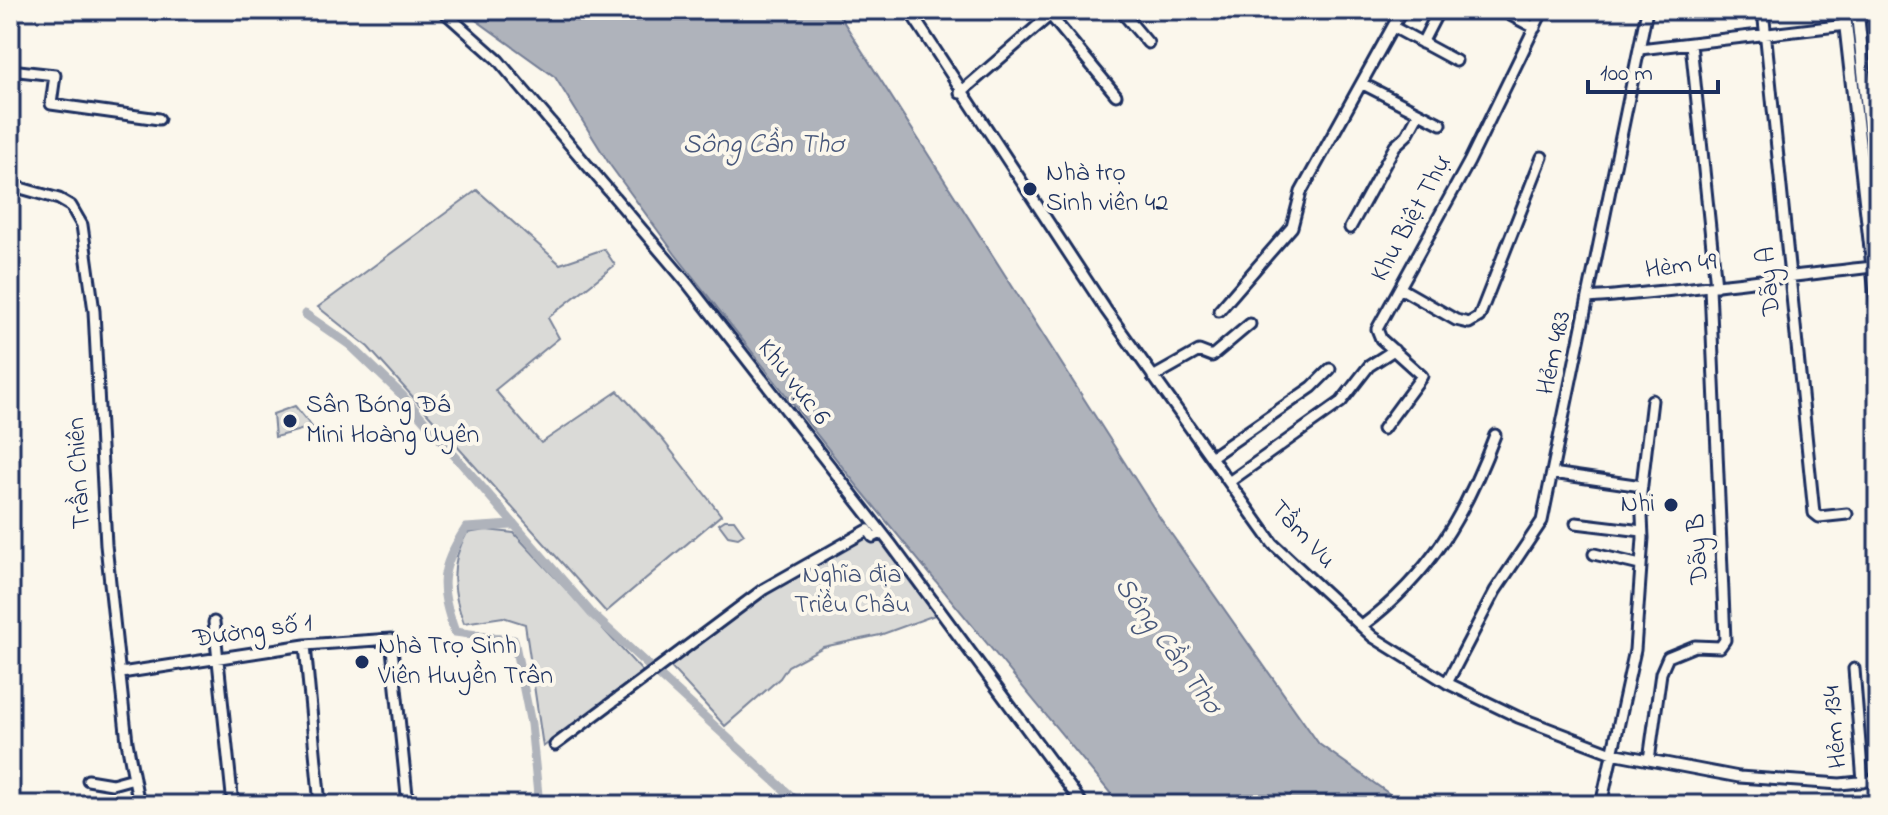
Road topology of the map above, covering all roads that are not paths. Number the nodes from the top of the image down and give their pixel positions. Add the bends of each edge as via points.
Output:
1 (442, 10) edge
2 (909, 10) edge
3 (1120, 10) edge
4 (1402, 10) edge
5 (1439, 10) edge
6 (1501, 10) edge
7 (1543, 10) edge
8 (1647, 10) edge
9 (1763, 10) edge
10 (1844, 10) edge
11 (1053, 13) edge
12 (1857, 13) edge
13 (1878, 14) edge
14 (1846, 25) junction
15 (1393, 27) junction
16 (1535, 28) junction
17 (1768, 36) junction
18 (1148, 43) dead end
19 (1422, 43) junction
20 (1691, 44) junction
21 (1640, 49) junction
22 (1456, 61) dead end
23 (10, 70) edge
24 (1363, 84) junction
25 (960, 93) junction
26 (1116, 95) dead end
27 (1419, 113) junction
28 (159, 119) dead end
29 (1441, 124) dead end
30 (1542, 157) dead end
31 (10, 185) edge
32 (1878, 207) edge
33 (1350, 228) dead end
34 (1876, 267) edge
35 (1792, 276) junction
36 (1713, 287) junction
37 (1400, 288) junction
38 (1589, 298) junction
39 (1219, 311) dead end
40 (1878, 311) edge
41 (1250, 324) dead end
42 (1394, 350) junction
43 (1330, 369) dead end
44 (1153, 377) junction
45 (1652, 400) dead end
46 (1383, 429) dead end
47 (1495, 435) dead end
48 (1211, 457) junction
49 (1552, 473) junction
50 (1229, 482) junction
51 (1642, 486) junction
52 (1847, 514) dead end
53 (1576, 523) dead end
54 (1642, 531) junction
55 (881, 533) junction
56 (1594, 554) dead end
57 (1640, 565) junction
58 (214, 622) dead end
59 (1362, 626) junction
60 (305, 645) junction
61 (220, 658) junction
62 (1854, 669) dead end
63 (121, 673) junction
64 (1447, 683) junction
65 (555, 745) dead end
66 (1612, 753) junction
67 (1649, 760) junction
68 (134, 778) junction
69 (88, 780) dead end
70 (1878, 780) edge
71 (1863, 782) junction
72 (139, 805) edge
73 (233, 805) edge
74 (320, 805) edge
75 (408, 805) edge
76 (1083, 805) edge
77 (1601, 805) edge

1 - 55 street, Khu vực 6 via 498,60 623,205
2 - 25 street, Tầm Vu
3 - 18 street
4 - 15 street
5 - 19 street
6 - 16 street
7 - 16 street, Khu Biệt Thự
8 - 21 street, Hẻm 483
9 - 17 street, Dãy A
10 - 14 main road
11 - 25 street
11 - 26 street
12 - 13 street
12 - 32 main road
14 - 17 street
14 - 34 main road
15 - 19 street
15 - 24 street
16 - 37 street, Khu Biệt Thự
17 - 20 street
17 - 35 street, Dãy A
19 - 22 street
20 - 21 street
20 - 36 street, Dãy B
21 - 38 street, Hẻm 483
23 - 28 street via 55,75 51,104
24 - 27 street
24 - 39 street via 1301,192 1292,227
25 - 44 street, Tầm Vu
27 - 29 street
27 - 33 street
30 - 37 street via 1479,317 1469,323 1456,320
31 - 63 street, Trần Chiên via 59,199 71,206 82,225 94,311 106,545
34 - 35 street, Hèm 49
34 - 40 main road
35 - 36 street, Hèm 49
35 - 52 street, Dãy A via 1815,515
36 - 38 street, Hèm 49
36 - 67 street, Dãy B via 1725,640 1720,647 1695,646 1668,657
37 - 42 street, Khu Biệt Thự via 1377,329
38 - 49 street, Hẻm 483
41 - 44 street via 1212,356 1199,351
42 - 46 street, Khu Biệt Thự via 1422,376
42 - 50 street via 1369,366 1341,402
43 - 48 street
44 - 48 street, Tầm Vu
45 - 51 street
47 - 59 street via 1451,533 1412,584
48 - 50 street, Tầm Vu
49 - 51 street
49 - 64 street, Hẻm 483 via 1542,521 1495,591
50 - 59 street, Tầm Vu via 1273,544
51 - 54 street
53 - 54 street
54 - 57 street
55 - 65 street via 873,537 868,530 764,589
55 - 76 street, Khu vực 6
56 - 57 street
57 - 66 street via 1635,650
58 - 61 street
59 - 64 street, Tầm Vu
60 - 61 street, Đường số 1
60 - 74 street
60 - 75 street, Đường số 1 via 391,639
61 - 63 street, Đường số 1
61 - 73 street
62 - 71 street, Hẻm 134
63 - 68 street, Trần Chiên
64 - 66 street, Tầm Vu
66 - 67 street, Tầm Vu
66 - 77 street
67 - 71 street, Tầm Vu via 1739,777
68 - 69 street via 112,784
68 - 72 street, Trần Chiên
70 - 71 street, Tầm Vu

